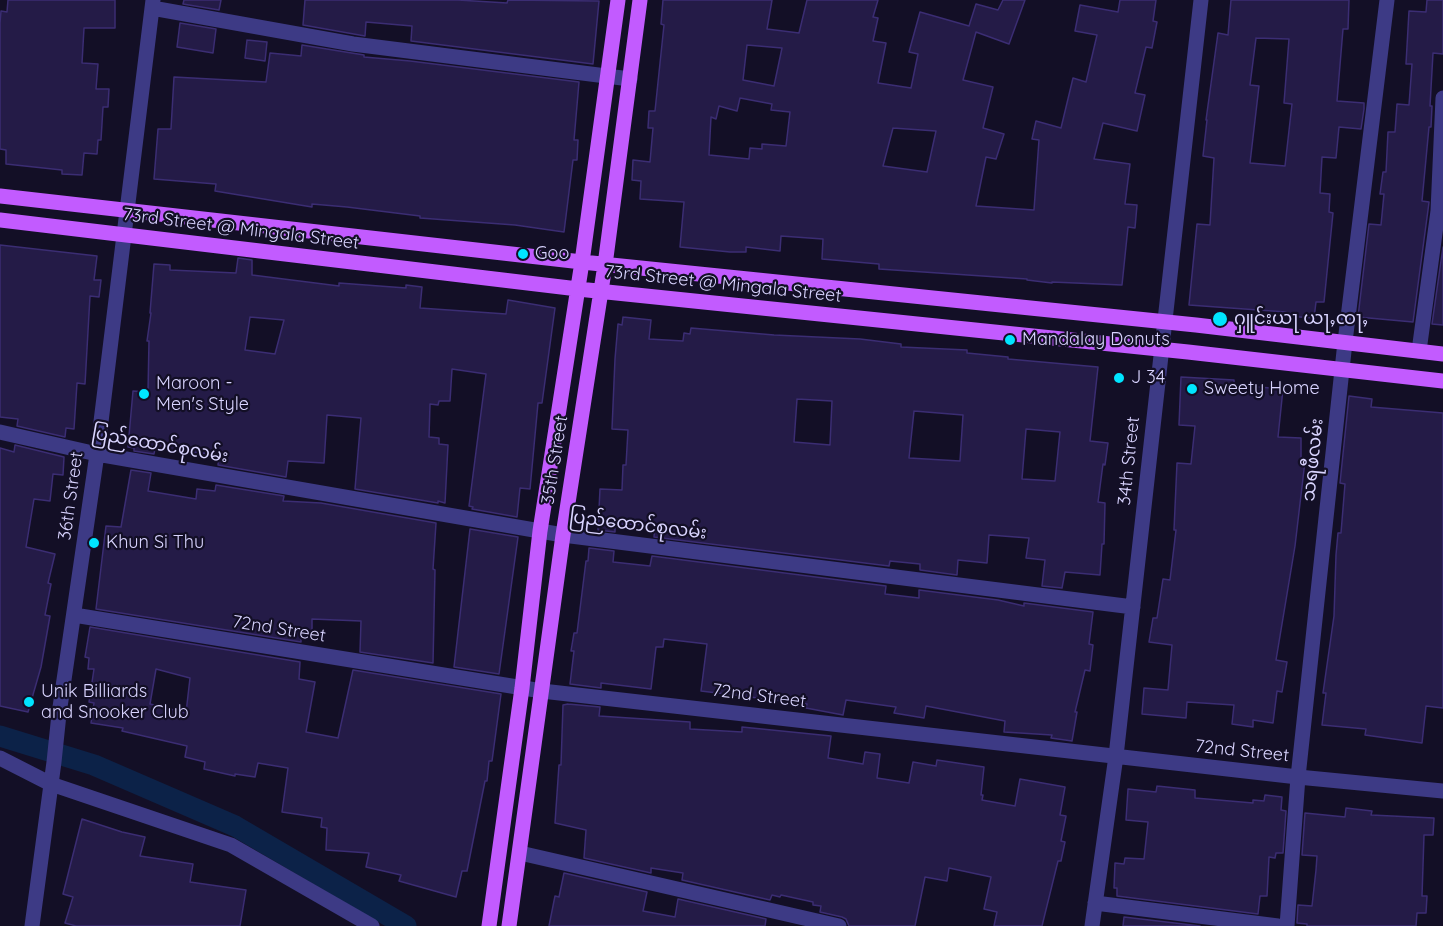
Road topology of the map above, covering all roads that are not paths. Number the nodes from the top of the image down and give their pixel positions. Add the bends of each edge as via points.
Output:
1 (618, 0) edge
2 (640, 0) edge
3 (1201, 0) edge
4 (1387, 0) edge
5 (153, 4) edge
6 (609, 75) junction
7 (630, 79) junction
8 (1443, 98) edge
9 (0, 196) edge
10 (128, 212) junction
11 (0, 220) edge
12 (125, 235) junction
13 (582, 262) junction
14 (605, 265) junction
15 (578, 289) junction
16 (601, 291) junction
17 (1164, 322) junction
18 (1345, 342) junction
19 (1161, 350) junction
20 (1419, 351) junction
21 (1443, 354) edge
22 (1342, 371) junction
23 (1443, 381) edge
24 (0, 432) edge
25 (97, 454) junction
26 (540, 531) junction
27 (563, 535) junction
28 (1133, 607) junction
29 (74, 615) junction
30 (522, 688) junction
31 (542, 691) junction
32 (1116, 756) junction
33 (0, 758) edge
34 (1298, 777) junction
35 (51, 784) junction
36 (1443, 791) edge
37 (520, 853) junction
38 (1095, 903) junction
39 (32, 926) edge
40 (372, 926) edge
41 (489, 926) edge
42 (509, 926) edge
43 (839, 926) edge
44 (1092, 926) edge
45 (1278, 926) edge
46 (1287, 926) edge

1 - 6 main road, 35th Street
2 - 7 main road, 35th Street
3 - 17 street, 34th Street
4 - 18 street, သရဖီလမ်း
5 - 6 street via 353,44
5 - 10 street, 36th Street
6 - 7 street
6 - 13 main road, 35th Street
7 - 14 main road, 35th Street
8 - 20 street via 1438,211
9 - 10 main road, 73rd Street @ Mingala Street
10 - 12 street, 36th Street
10 - 13 main road, 73rd Street @ Mingala Street
11 - 12 main road, 73rd Street @ Mingala Street
12 - 15 main road, 73rd Street @ Mingala Street
12 - 25 street, 36th Street
13 - 14 main road, 73rd Street @ Mingala Street
13 - 15 main road, 35th Street
14 - 16 main road, 35th Street
14 - 17 main road, 73rd Street @ Mingala Street
15 - 16 main road, 73rd Street @ Mingala Street
15 - 26 main road, 35th Street
16 - 19 main road, 73rd Street @ Mingala Street
16 - 27 main road, 35th Street
17 - 18 main road, 73rd Street @ Mingala Street
17 - 19 street, 34th Street
18 - 20 main road, 73rd Street @ Mingala Street
18 - 22 street, သရဖီလမ်း
19 - 22 main road, 73rd Street @ Mingala Street
19 - 28 street, 34th Street
20 - 21 main road, 73rd Street @ Mingala Street
22 - 23 main road, 73rd Street @ Mingala Street
22 - 34 street, သရဖီလမ်း
24 - 25 street, ပြည်ထောင်စုလမ်း
25 - 26 street, ပြည်ထောင်စုလမ်း
25 - 29 street, 36th Street
26 - 27 street, ပြည်ထောင်စုလမ်း
26 - 30 main road, 35th Street
27 - 28 street, ပြည်ထောင်စုလမ်း
27 - 31 main road, 35th Street
28 - 32 street, 34th Street
29 - 30 street, 72nd Street
29 - 35 street, 36th Street
30 - 31 street, 72nd Street
30 - 41 main road, 35th Street
31 - 32 street, 72nd Street
31 - 37 main road, 35th Street
32 - 34 street, 72nd Street
32 - 38 street, 34th Street
33 - 35 street
34 - 36 street, 72nd Street
34 - 46 street, သရဖီလမ်း
35 - 39 street, 36th Street
35 - 40 street via 231,845
37 - 42 main road, 35th Street
37 - 43 street
38 - 44 street, 34th Street
38 - 45 street

